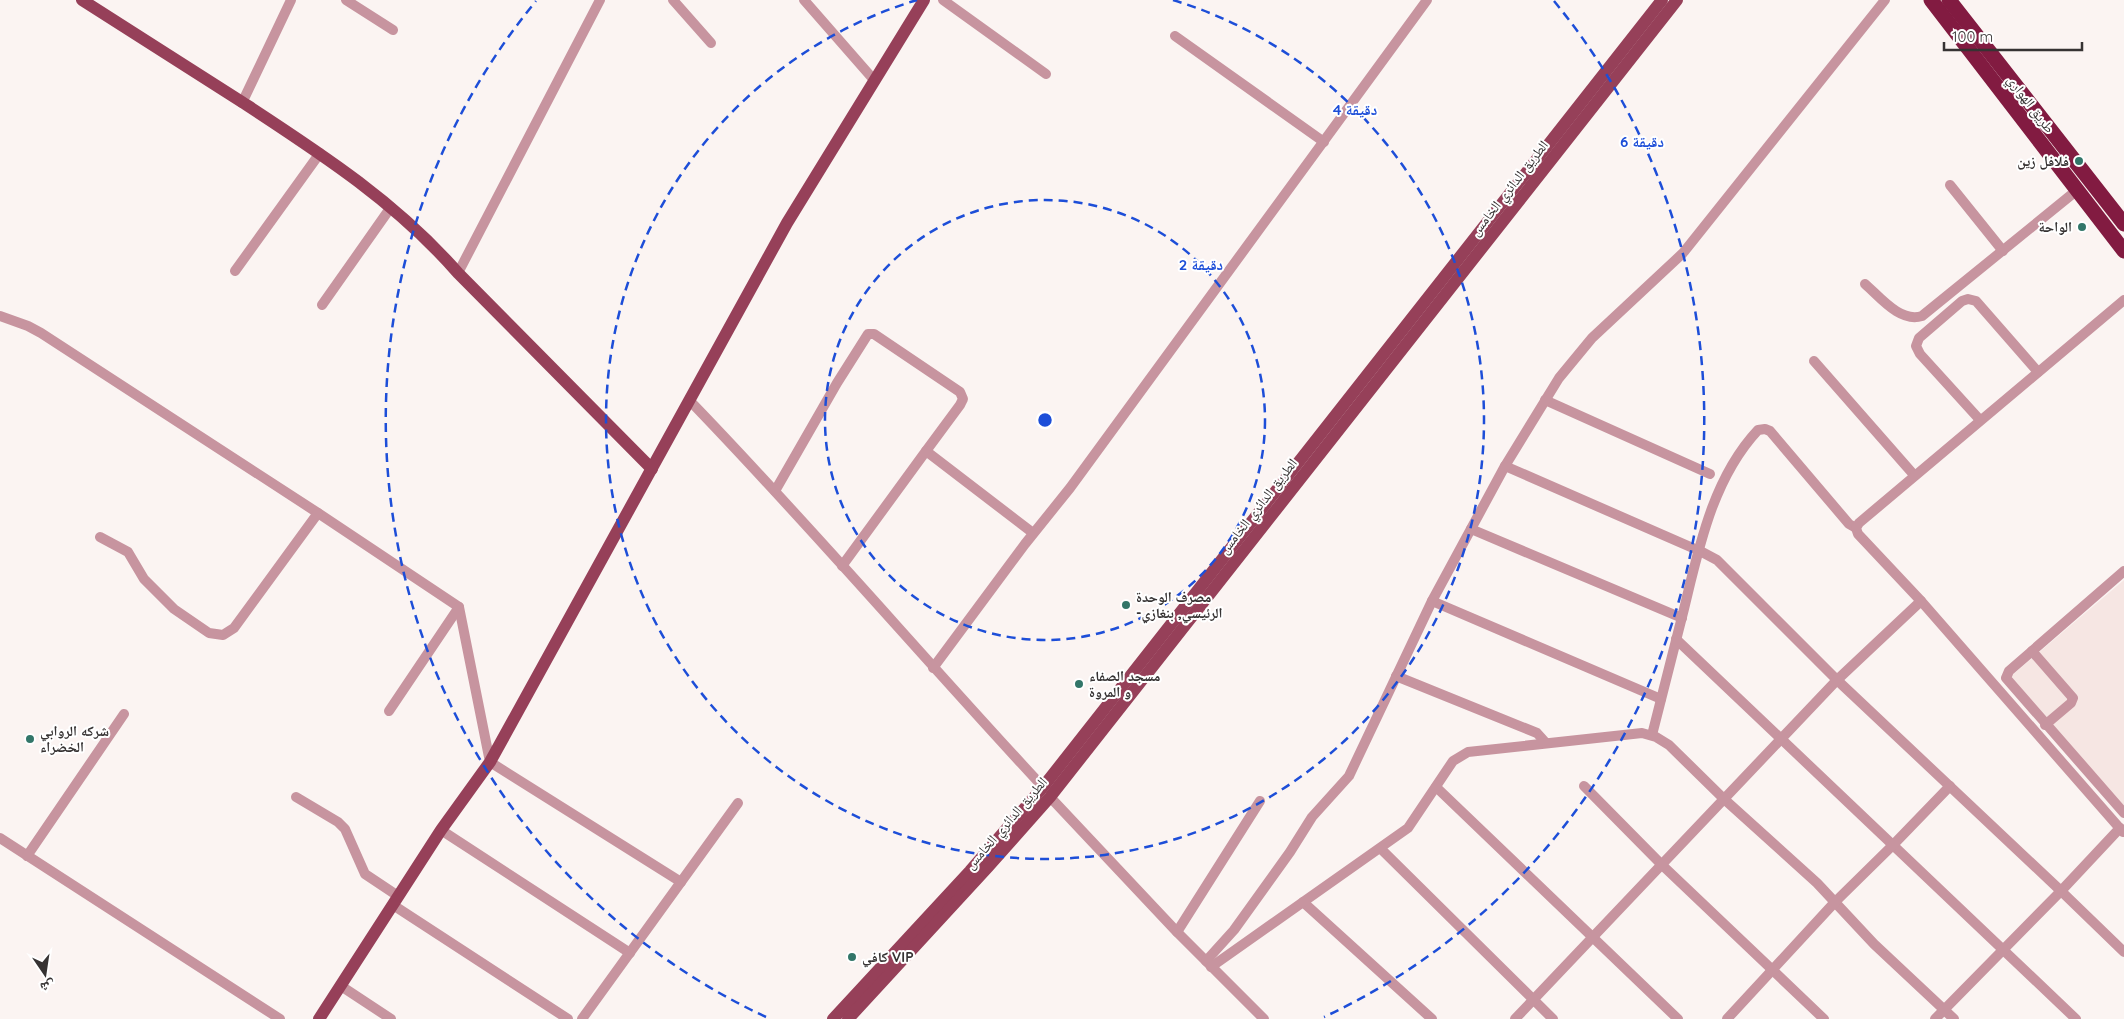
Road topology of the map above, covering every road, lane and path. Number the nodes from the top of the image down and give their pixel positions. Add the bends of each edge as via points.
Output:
1 (82, 0) edge
2 (291, 0) edge
3 (346, 0) edge
4 (600, 0) edge
5 (673, 0) edge
6 (804, 0) edge
7 (924, 0) edge
8 (943, 0) edge
9 (1427, 0) edge
10 (1662, 0) edge
11 (1677, 0) edge
12 (1885, 0) edge
13 (1931, 0) edge
14 (1949, 0) edge
15 (393, 30) dead end
16 (1175, 36) dead end
17 (712, 43) dead end
18 (1046, 74) dead end
19 (874, 80) junction
20 (242, 103) junction
21 (1324, 142) junction
22 (320, 153) junction
23 (1950, 185) dead end
24 (2076, 191) junction
25 (392, 206) junction
26 (1498, 218) junction
27 (2124, 224) edge
28 (2003, 251) junction
29 (2124, 251) edge
30 (235, 271) dead end
31 (458, 273) junction
32 (1865, 284) dead end
33 (2124, 300) edge
34 (322, 305) dead end
35 (0, 316) edge
36 (1814, 361) dead end
37 (2038, 372) junction
38 (1545, 400) junction
39 (690, 401) junction
40 (1980, 420) junction
41 (926, 451) junction
42 (1505, 466) junction
43 (652, 469) junction
44 (1710, 474) dead end
45 (1914, 475) junction
46 (775, 491) junction
47 (318, 513) junction
48 (1856, 528) junction
49 (1471, 529) junction
50 (1033, 533) junction
51 (100, 537) dead end
52 (1698, 550) junction
53 (842, 566) junction
54 (2124, 571) edge
55 (1432, 601) junction
56 (1921, 601) junction
57 (459, 607) junction
58 (1682, 618) junction
59 (1676, 639) junction
60 (2032, 651) junction
61 (933, 668) junction
62 (1396, 676) junction
63 (1837, 680) junction
64 (1661, 699) junction
65 (389, 711) dead end
66 (124, 714) dead end
67 (2045, 725) junction
68 (1652, 735) junction
69 (1782, 738) junction
70 (1546, 743) junction
71 (490, 762) junction
72 (1584, 786) dead end
73 (1950, 786) junction
74 (1436, 787) junction
75 (1046, 792) junction
76 (296, 797) dead end
77 (1724, 799) junction
78 (1260, 802) dead end
79 (738, 803) dead end
80 (2124, 813) edge
81 (441, 830) junction
82 (2122, 831) edge
83 (0, 838) edge
84 (1894, 845) junction
85 (1381, 849) junction
86 (27, 856) junction
87 (1661, 864) junction
88 (681, 882) junction
89 (2061, 891) junction
90 (396, 901) junction
91 (1303, 902) junction
92 (1835, 902) junction
93 (1177, 932) junction
94 (1593, 937) junction
95 (2004, 949) junction
96 (2124, 952) edge
97 (630, 953) junction
98 (1209, 964) junction
99 (1771, 970) junction
100 (341, 986) junction
101 (1533, 1000) junction
102 (1944, 1009) junction
103 (280, 1019) edge
104 (319, 1019) edge
105 (391, 1019) edge
106 (568, 1019) edge
107 (582, 1019) edge
108 (834, 1019) edge
109 (848, 1019) edge
110 (1264, 1019) edge
111 (1432, 1019) edge
112 (1515, 1019) edge
113 (1553, 1019) edge
114 (1678, 1019) edge
115 (1727, 1019) edge
116 (1824, 1019) edge
117 (1935, 1019) edge
118 (1954, 1019) edge
119 (2076, 1019) edge

1 - 20 main road
2 - 20 street
3 - 15 street
4 - 31 street
5 - 17 street
6 - 19 street
7 - 19 main road
8 - 18 street
9 - 21 street
10 - 26 main road, الطريق الدائري الخامس
11 - 26 main road, الطريق الدائري الخامس
12 - 38 street via 1687,248 1592,338
13 - 24 highway, طريق الهواري
14 - 27 highway, طريق الهواري
16 - 21 street
19 - 39 main road via 787,223
20 - 22 main road
21 - 50 street via 1070,488
22 - 25 main road
22 - 30 street
23 - 28 street
24 - 28 street
24 - 29 highway, طريق الهواري
25 - 31 main road via 433,244
25 - 34 street
26 - 75 main road, الطريق الدائري الخامس
28 - 32 street via 1917,318 1900,314
31 - 43 main road
33 - 37 street
35 - 47 street via 41,333
36 - 45 street
37 - 40 street
37 - 40 street via 1976,301 1962,301 1918,338 1916,346
38 - 42 street
38 - 44 street
39 - 43 main road
39 - 46 street
40 - 45 street
41 - 46 street via 960,405 963,399 960,392 874,334 868,334
41 - 50 street
41 - 53 street
42 - 49 street
42 - 52 street
43 - 71 main road
45 - 48 street
46 - 53 street
47 - 51 street via 234,628 223,635 209,634 174,609 144,579 128,552
47 - 57 street
48 - 52 street via 1849,524 1770,431 1761,429 1722,483
48 - 56 street
49 - 55 street
49 - 58 street
50 - 61 street
52 - 58 street
52 - 63 street via 1723,565
53 - 61 street
54 - 60 street
55 - 62 street
55 - 64 street
56 - 63 street
56 - 82 street
57 - 65 street
57 - 71 street
58 - 59 street
59 - 64 street
59 - 69 street
60 - 67 street via 2009,671 2006,678
60 - 67 street via 2073,698
61 - 75 street
62 - 70 street via 1537,733
62 - 98 street via 1349,776 1312,818
63 - 69 street
63 - 73 street
64 - 68 street
66 - 86 street
67 - 80 street
68 - 70 street via 1634,733
68 - 77 street via 1669,745
69 - 77 street
69 - 84 street
70 - 74 street via 1464,754 1453,761
71 - 81 main road
71 - 88 street
72 - 87 street
73 - 84 street
73 - 89 street
74 - 85 street via 1408,828
74 - 94 street
75 - 93 street
75 - 108 main road, الطريق الدائري الخامس
75 - 109 main road, الطريق الدائري الخامس via 988,867
76 - 90 street via 345,829 365,874
77 - 87 street
77 - 92 street
78 - 93 street
79 - 88 street
81 - 90 main road
81 - 97 street
82 - 89 street
83 - 86 street
84 - 92 street
84 - 95 street
85 - 91 street
85 - 101 street
86 - 103 street
87 - 94 street
87 - 99 street
88 - 97 street
89 - 95 street
89 - 96 street
90 - 100 main road
90 - 106 street
91 - 98 street
91 - 111 street
92 - 99 street
92 - 102 street via 1874,944
93 - 98 street
94 - 101 street
94 - 114 street
95 - 102 street
95 - 119 street
97 - 107 street
98 - 110 street
99 - 115 street
99 - 116 street
100 - 104 main road
100 - 105 street
101 - 112 street
101 - 113 street
102 - 117 street
102 - 118 street

